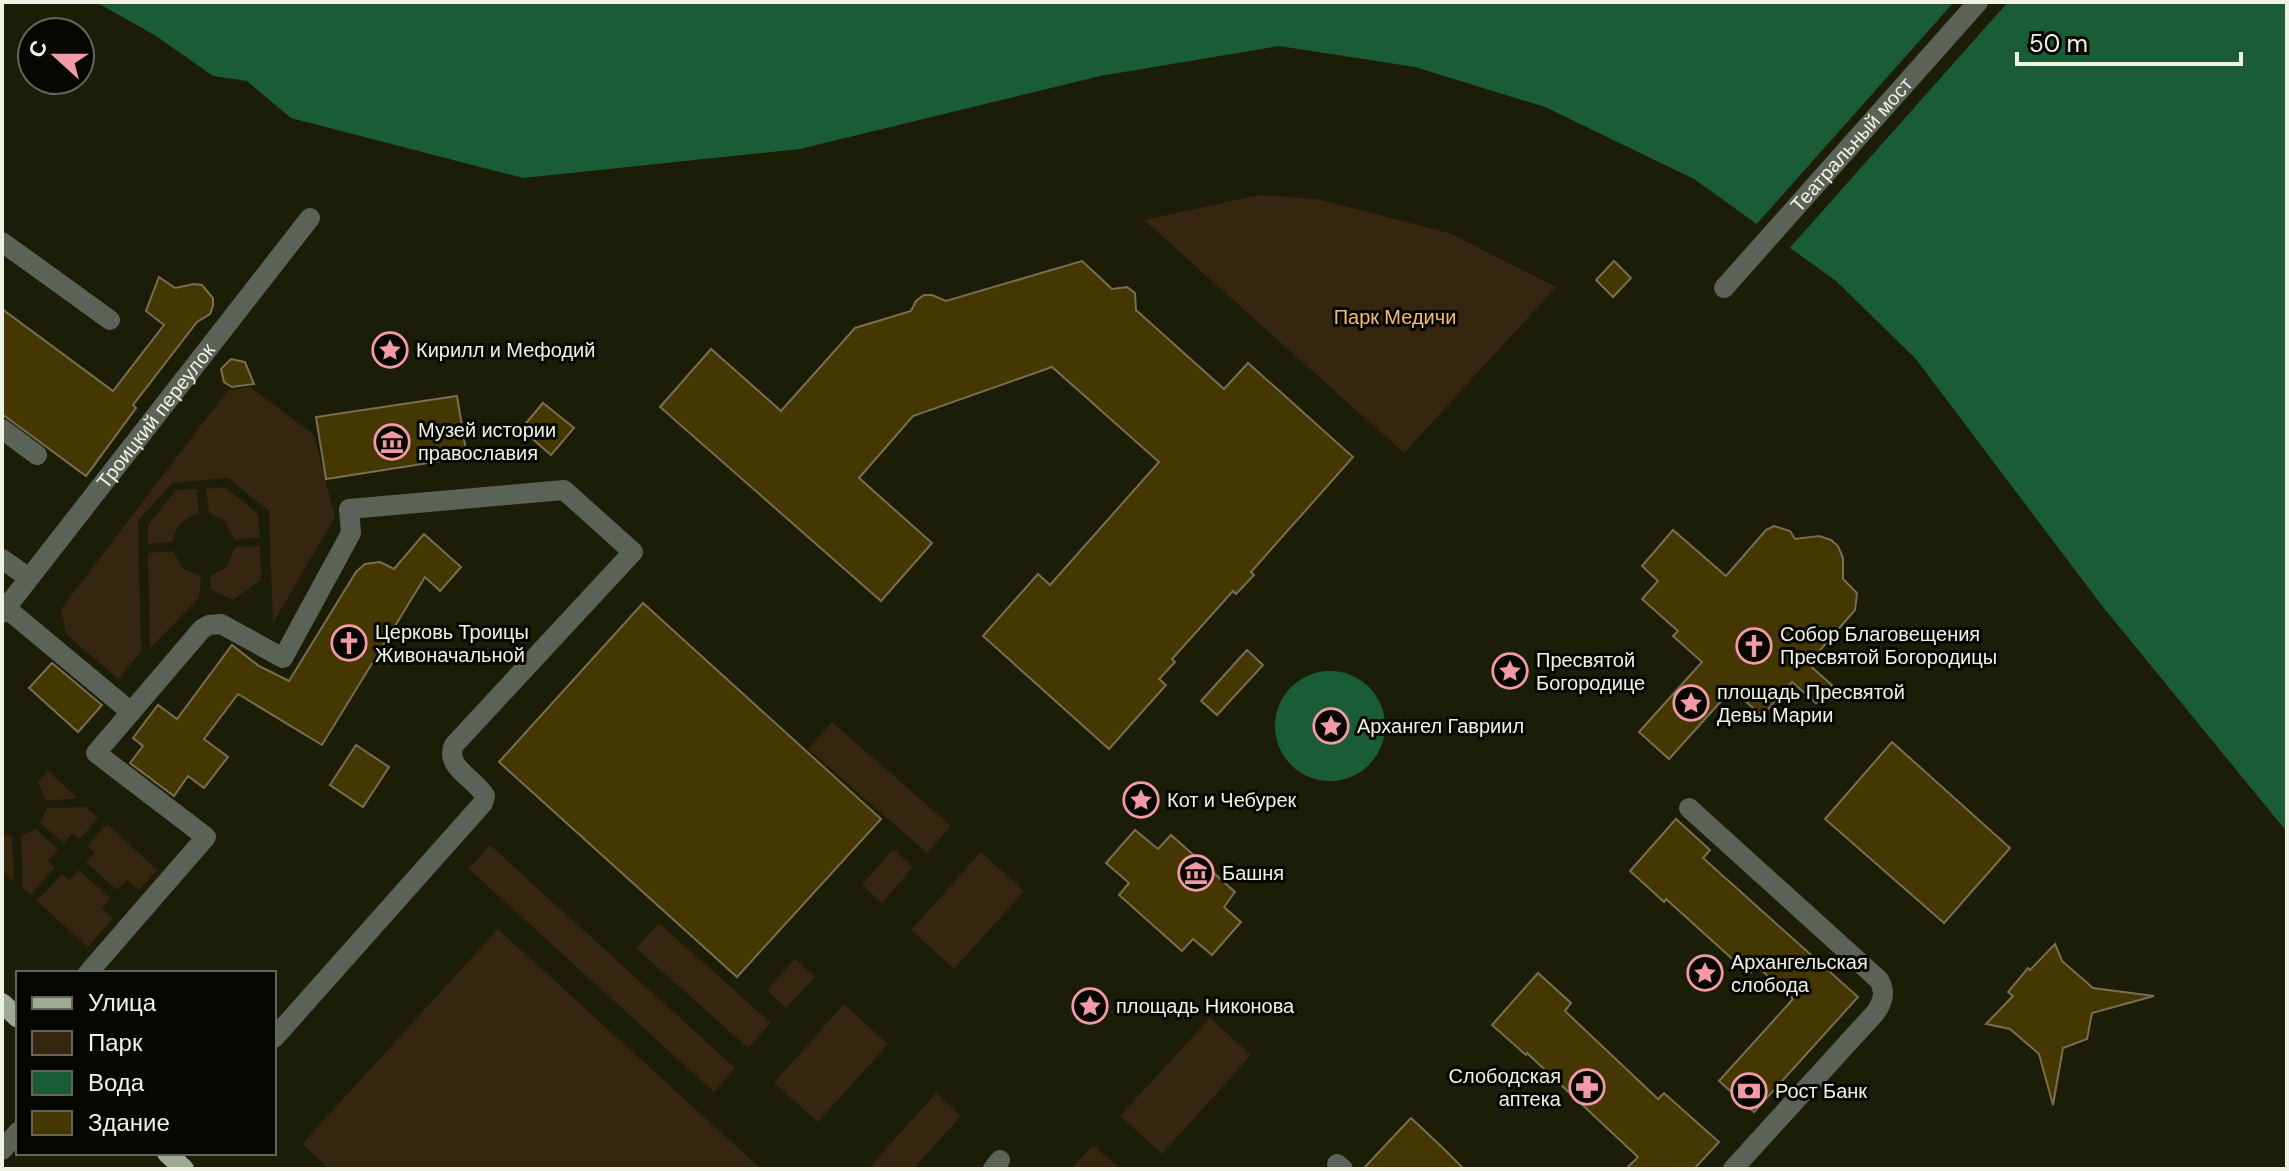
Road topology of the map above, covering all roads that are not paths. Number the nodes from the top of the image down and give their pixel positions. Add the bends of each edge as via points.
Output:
1 (1978, 2) edge
2 (310, 218) dead end
3 (2, 242) edge
4 (1724, 288) dead end
5 (110, 320) dead end
6 (2, 429) edge
7 (37, 455) dead end
8 (2, 559) edge
9 (29, 578) junction
10 (4, 610) edge
11 (131, 712) junction
12 (1689, 808) dead end
13 (90, 971) edge
14 (276, 1036) edge
15 (16, 1134) edge
16 (2, 1150) edge
17 (1733, 1169) edge

1 - 4 street, Театральный мост
2 - 9 street, Троицкий переулок
3 - 5 street
6 - 7 street
8 - 9 street
9 - 10 street, Троицкий переулок
10 - 11 street
11 - 13 street via 96,753 206,837
11 - 14 street via 209,625 221,624 283,658 351,533 349,509 564,490 633,552 454,745 452,762 481,789 483,803
12 - 17 street via 1883,987 1876,1012
15 - 16 street

